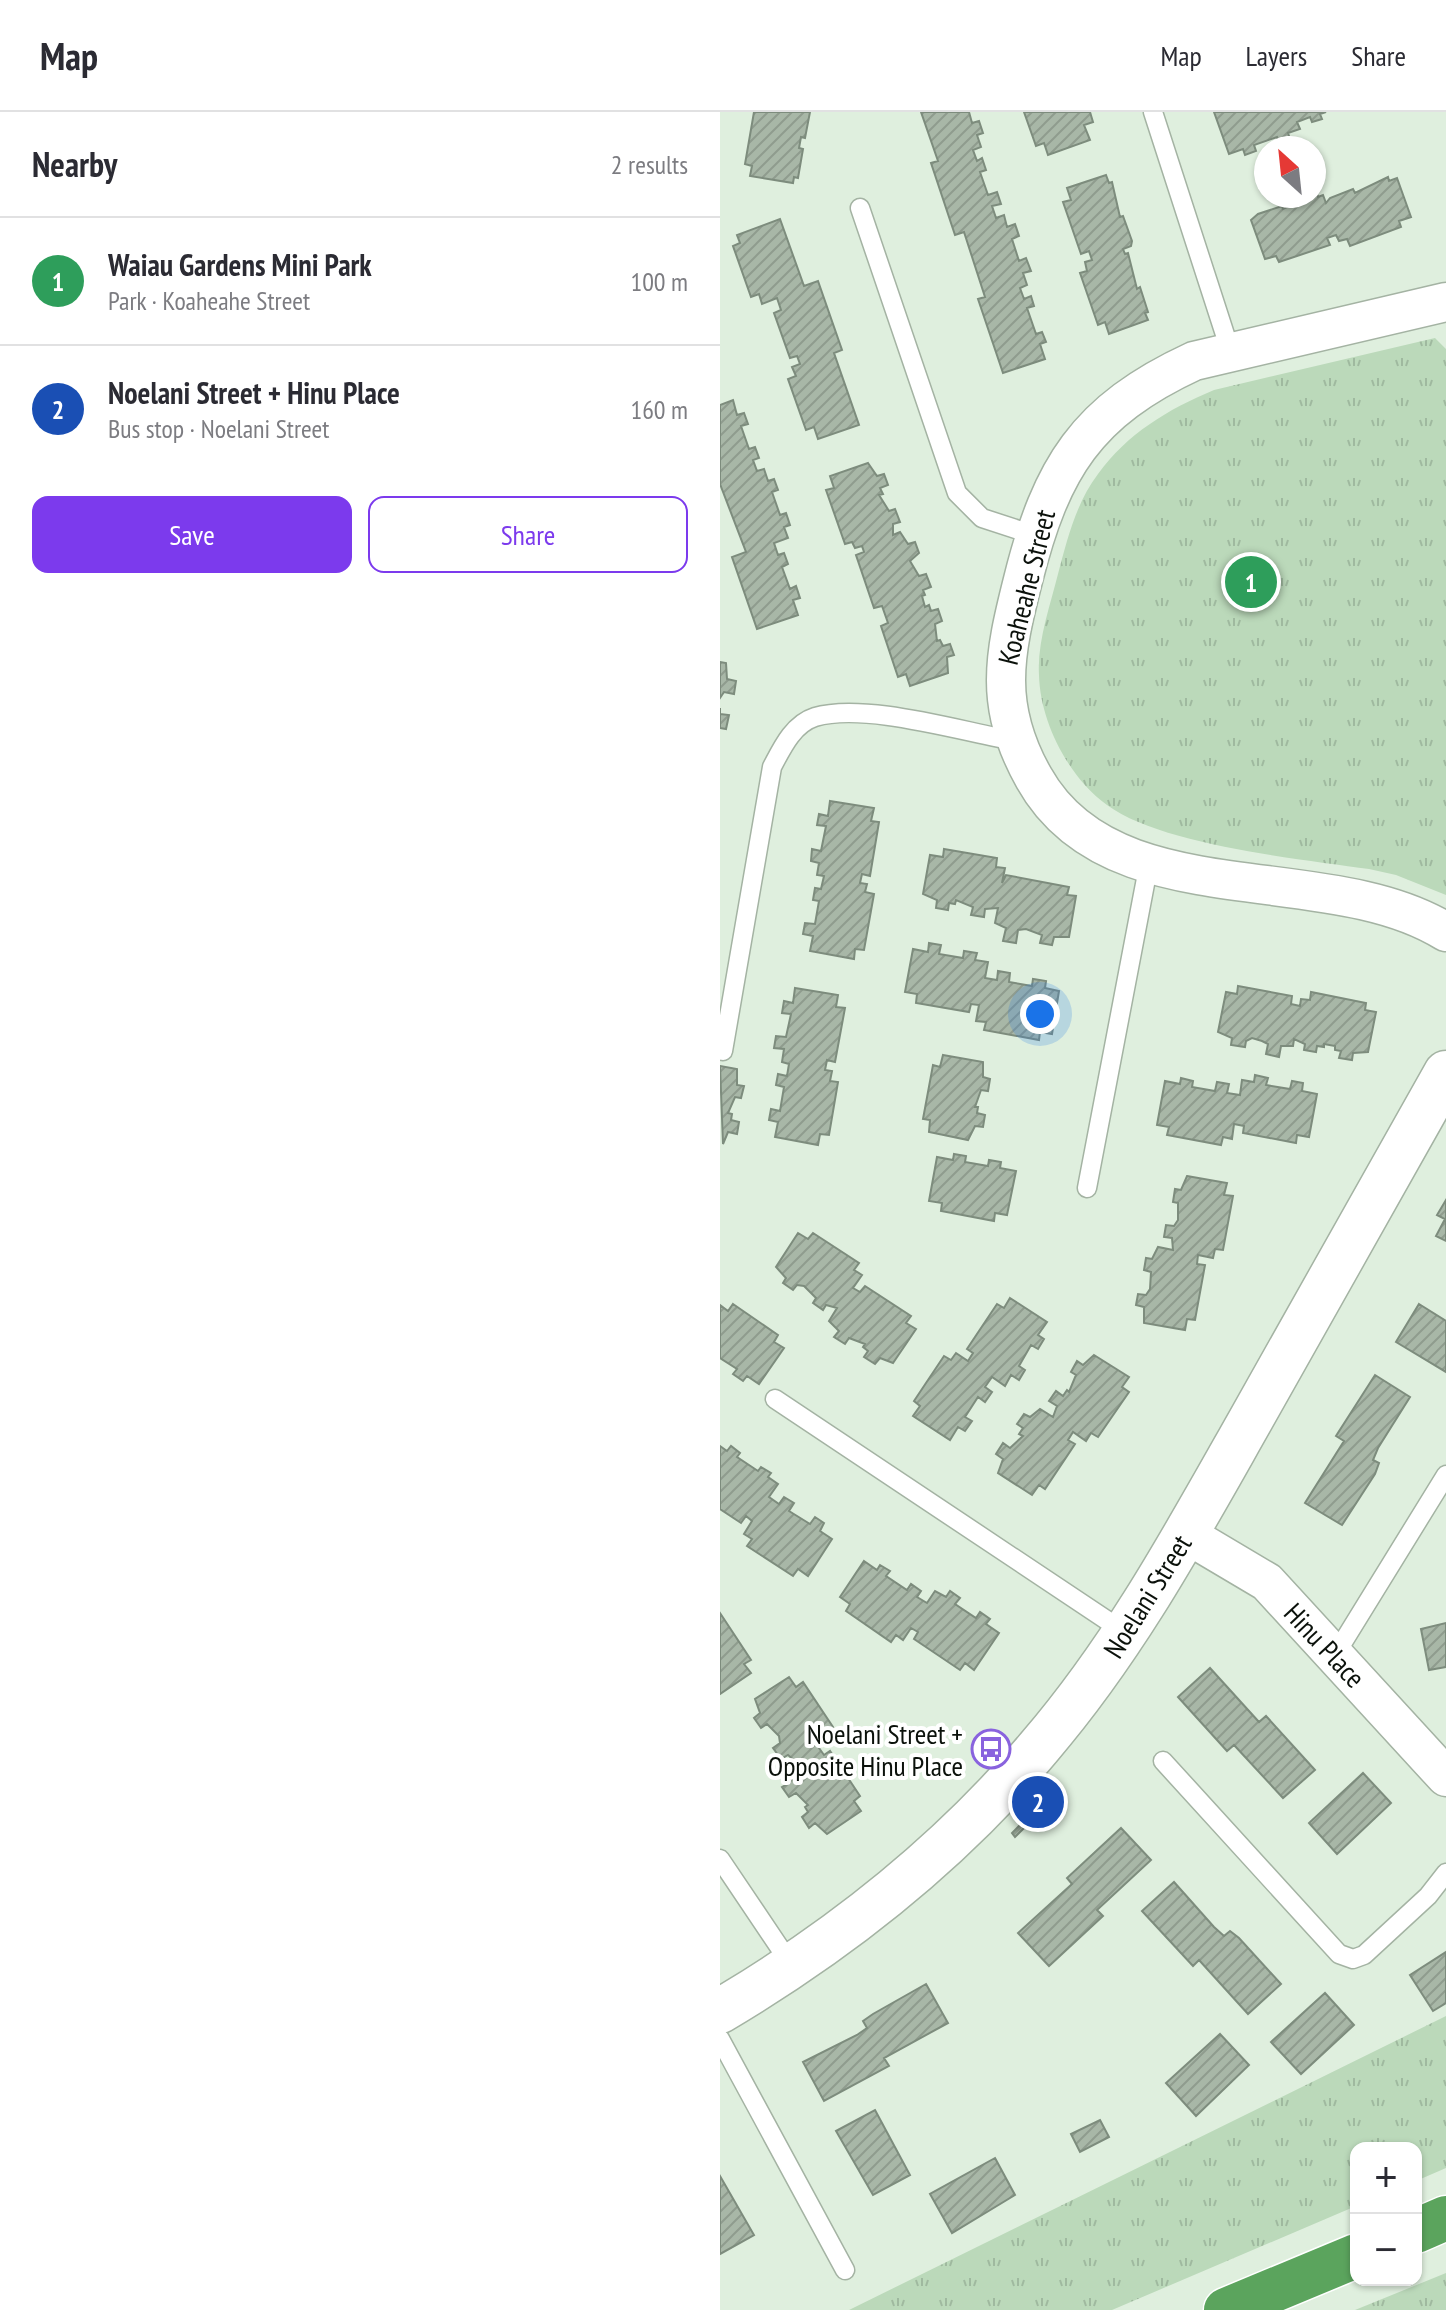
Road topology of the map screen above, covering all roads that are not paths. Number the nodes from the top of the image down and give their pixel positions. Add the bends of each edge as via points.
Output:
1 (1153, 112) edge
2 (860, 208) dead end
3 (1446, 302) edge
4 (1230, 350) junction
5 (1034, 535) junction
6 (1016, 741) junction
7 (1149, 863) junction
8 (1446, 932) edge
9 (723, 1051) dead end
10 (1446, 1073) edge
11 (1087, 1188) dead end
12 (775, 1399) dead end
13 (1446, 1475) edge
14 (1186, 1534) junction
15 (1126, 1633) junction
16 (1335, 1655) junction
17 (1163, 1761) dead end
18 (1446, 1777) edge
19 (720, 1859) edge
20 (1446, 1873) edge
21 (792, 1967) junction
22 (720, 2011) edge
23 (720, 2039) edge
24 (1446, 2218) edge
25 (1422, 2228) edge
26 (1350, 2258) edge
27 (845, 2270) dead end
28 (1226, 2310) edge

1 - 4 lane
2 - 5 lane via 957,493 982,518
3 - 4 street, Koaheahe Street
4 - 5 street, Koaheahe Street via 1166,374 1090,432 1050,490
5 - 6 street, Koaheahe Street via 1006,646 1004,680
6 - 7 street, Koaheahe Street via 1041,791 1079,830
6 - 9 lane via 856,712 813,718 787,738 772,767
7 - 8 street, Koaheahe Street via 1385,906
7 - 11 lane
10 - 14 street, Noelani Street
12 - 15 lane
13 - 16 lane
14 - 15 street, Noelani Street
14 - 16 street, Hinu Place via 1267,1582
15 - 21 street, Noelani Street via 1055,1728 981,1811 903,1883
16 - 18 street, Hinu Place
17 - 20 lane via 1339,1954 1353,1959 1364,1955
19 - 21 lane
21 - 22 street, Noelani Street
23 - 27 lane
24 - 25 highway
26 - 28 highway

